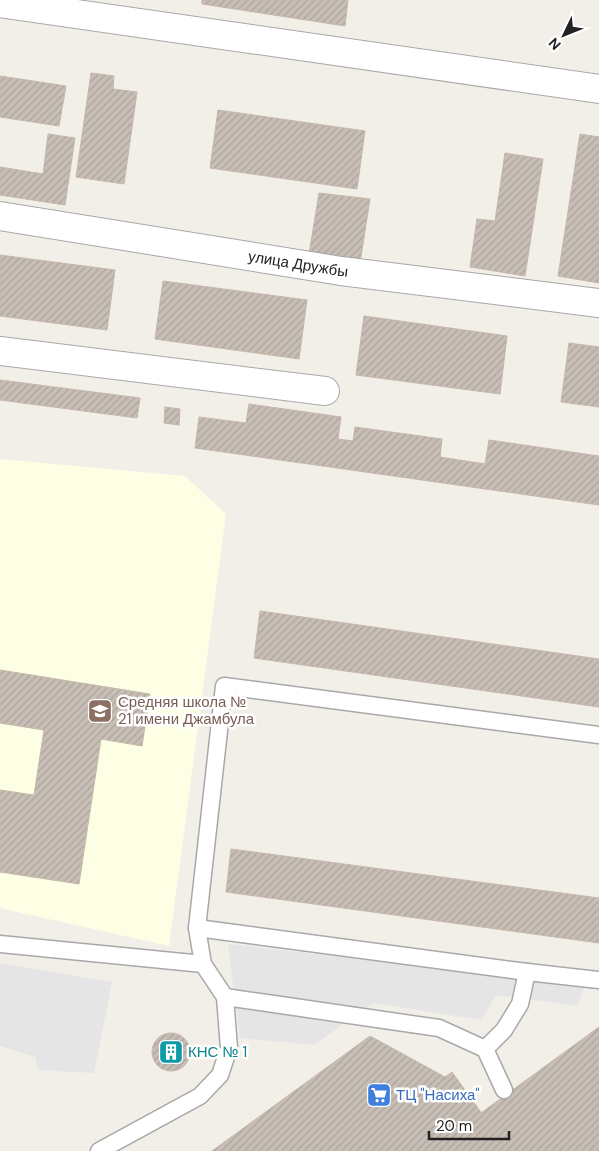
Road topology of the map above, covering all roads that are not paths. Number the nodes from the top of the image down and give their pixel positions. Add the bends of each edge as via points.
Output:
1 (0, 3) edge
2 (599, 89) edge
3 (0, 216) edge
4 (599, 303) edge
5 (0, 351) edge
6 (325, 391) dead end
7 (599, 735) edge
8 (197, 928) junction
9 (0, 944) edge
10 (204, 964) junction
11 (528, 972) junction
12 (599, 980) edge
13 (225, 997) junction
14 (485, 1049) junction
15 (504, 1090) dead end
16 (100, 1151) edge

1 - 2 street
3 - 4 street, улица Дружбы via 341,271
5 - 6 street
7 - 8 lane via 224,686
8 - 10 lane
8 - 11 lane
9 - 10 lane
10 - 13 lane
11 - 12 lane
11 - 14 lane via 520,1004 504,1030
13 - 14 lane via 439,1028
13 - 16 lane via 229,1048 220,1075 200,1096
14 - 15 lane

